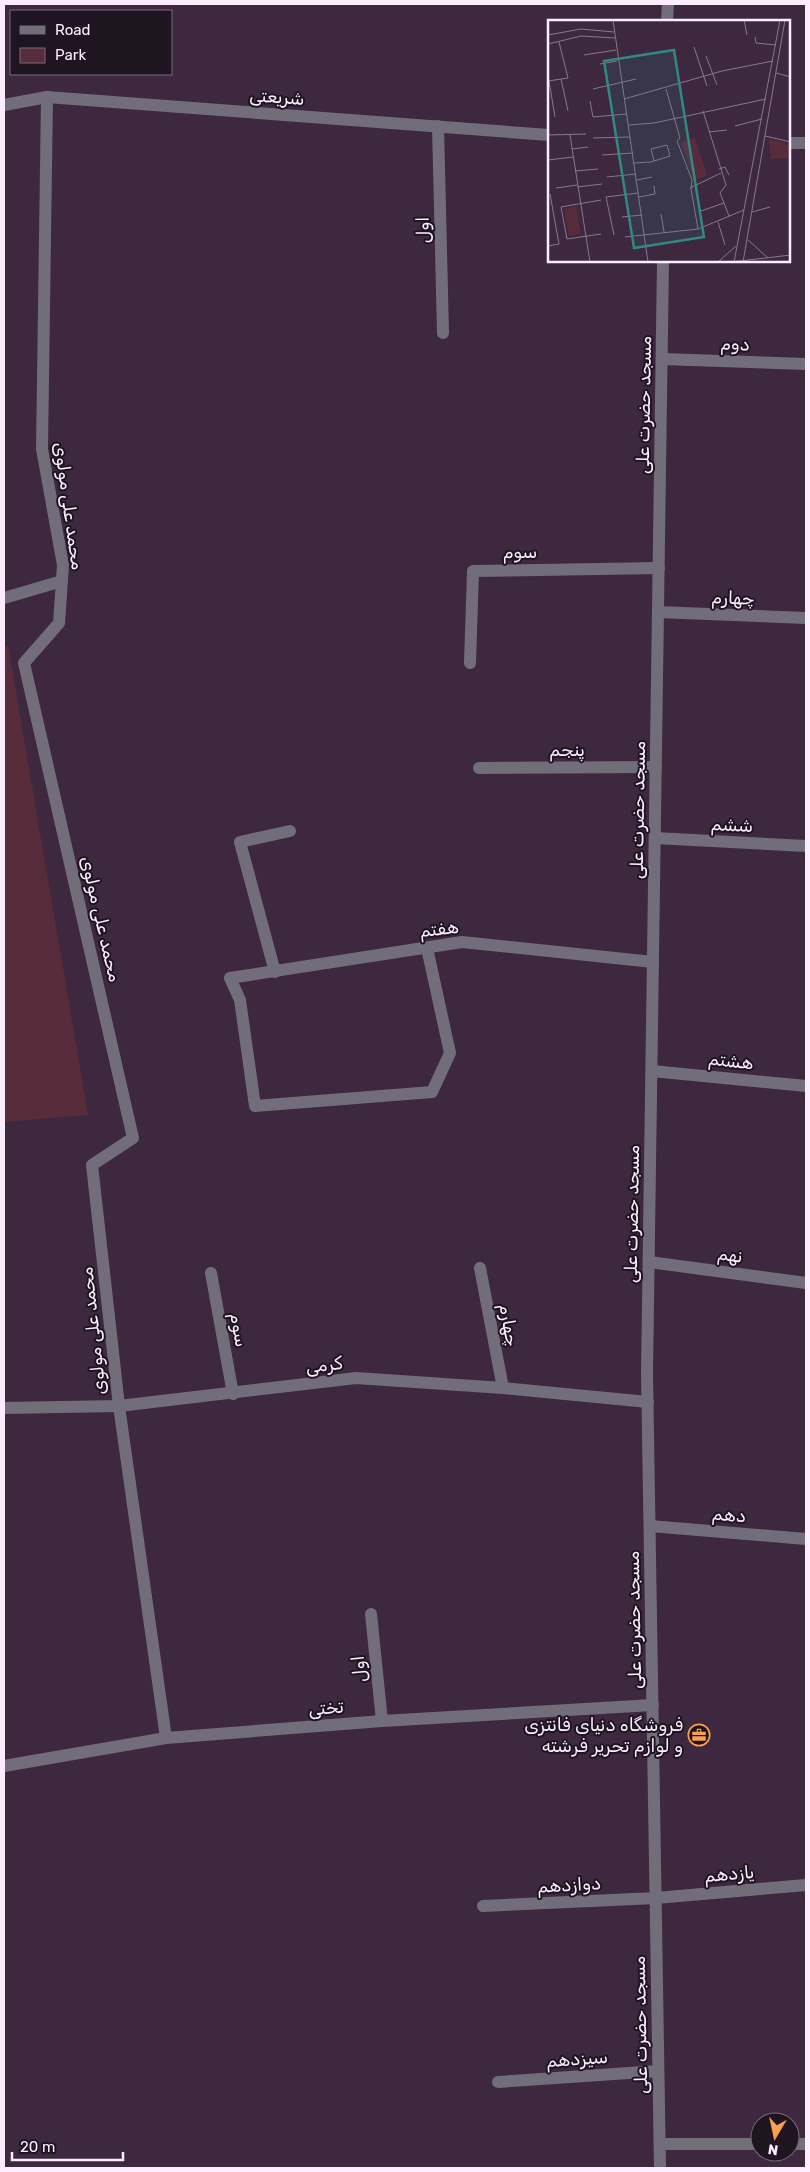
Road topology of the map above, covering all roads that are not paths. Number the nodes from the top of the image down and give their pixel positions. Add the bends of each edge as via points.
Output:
1 (668, 4) edge
2 (667, 20) edge
3 (47, 97) junction
4 (4, 105) edge
5 (438, 126) junction
6 (548, 135) edge
7 (790, 143) edge
8 (806, 143) edge
9 (664, 262) edge
10 (444, 333) dead end
11 (662, 359) junction
12 (806, 364) edge
13 (659, 568) junction
14 (62, 581) junction
15 (4, 598) edge
16 (658, 612) junction
17 (806, 618) edge
18 (470, 663) dead end
19 (656, 767) junction
20 (479, 768) dead end
21 (290, 831) dead end
22 (655, 838) junction
23 (806, 846) edge
24 (427, 948) junction
25 (653, 962) junction
26 (275, 972) junction
27 (652, 1071) junction
28 (806, 1086) edge
29 (649, 1262) junction
30 (480, 1268) dead end
31 (211, 1273) dead end
32 (806, 1283) edge
33 (502, 1388) junction
34 (233, 1394) junction
35 (648, 1402) junction
36 (119, 1406) junction
37 (4, 1408) edge
38 (650, 1526) junction
39 (806, 1538) edge
40 (371, 1614) dead end
41 (652, 1705) junction
42 (382, 1721) junction
43 (166, 1738) junction
44 (4, 1766) edge
45 (806, 1885) edge
46 (656, 1898) junction
47 (483, 1906) dead end
48 (658, 2071) junction
49 (498, 2082) dead end
50 (660, 2144) junction
51 (750, 2144) edge
52 (660, 2168) edge

1 - 2 street
3 - 4 street, شریعتی
3 - 5 street, شریعتی
3 - 14 street, محمد علی مولوی via 42,449 63,565
5 - 6 street, شریعتی
5 - 10 street, اول
7 - 8 street
9 - 11 street, مسجد حضرت علی
11 - 12 street, دوم
11 - 13 street, مسجد حضرت علی
13 - 16 street, مسجد حضرت علی
13 - 18 street, سوم via 473,571
14 - 15 street
14 - 36 street, محمد علی مولوی via 59,623 24,663 133,1138 92,1165
16 - 17 street, چهارم
16 - 19 street, مسجد حضرت علی
19 - 20 street, پنجم
19 - 22 street, مسجد حضرت علی
21 - 26 street via 240,842
22 - 23 street, ششم
22 - 25 street, مسجد حضرت علی
24 - 25 street, هفتم via 462,942
24 - 26 street, هفتم
24 - 26 street, هفتم via 450,1053 432,1092 255,1106 240,1000 230,978
25 - 27 street, مسجد حضرت علی
27 - 28 street, هشتم
27 - 29 street, مسجد حضرت علی
29 - 32 street, نهم
29 - 35 street, مسجد حضرت علی
30 - 33 street, چهارم
31 - 34 street, سوم
33 - 34 street, کرمی via 356,1378
33 - 35 street, کرمی
34 - 36 street, کرمی
35 - 38 street, مسجد حضرت علی
36 - 37 street, کرمی
36 - 43 street, محمد علی مولوی
38 - 39 street, دهم
38 - 41 street, مسجد حضرت علی
40 - 42 street, اول
41 - 42 street, تختی
41 - 46 street, مسجد حضرت علی
42 - 43 street, تختی
43 - 44 street, تختی
45 - 46 street, یازدهم
46 - 47 street, دوازدهم
46 - 48 street, مسجد حضرت علی
48 - 49 street, سیزدهم
48 - 50 street, مسجد حضرت علی
50 - 51 street
50 - 52 street, مسجد حضرت علی

